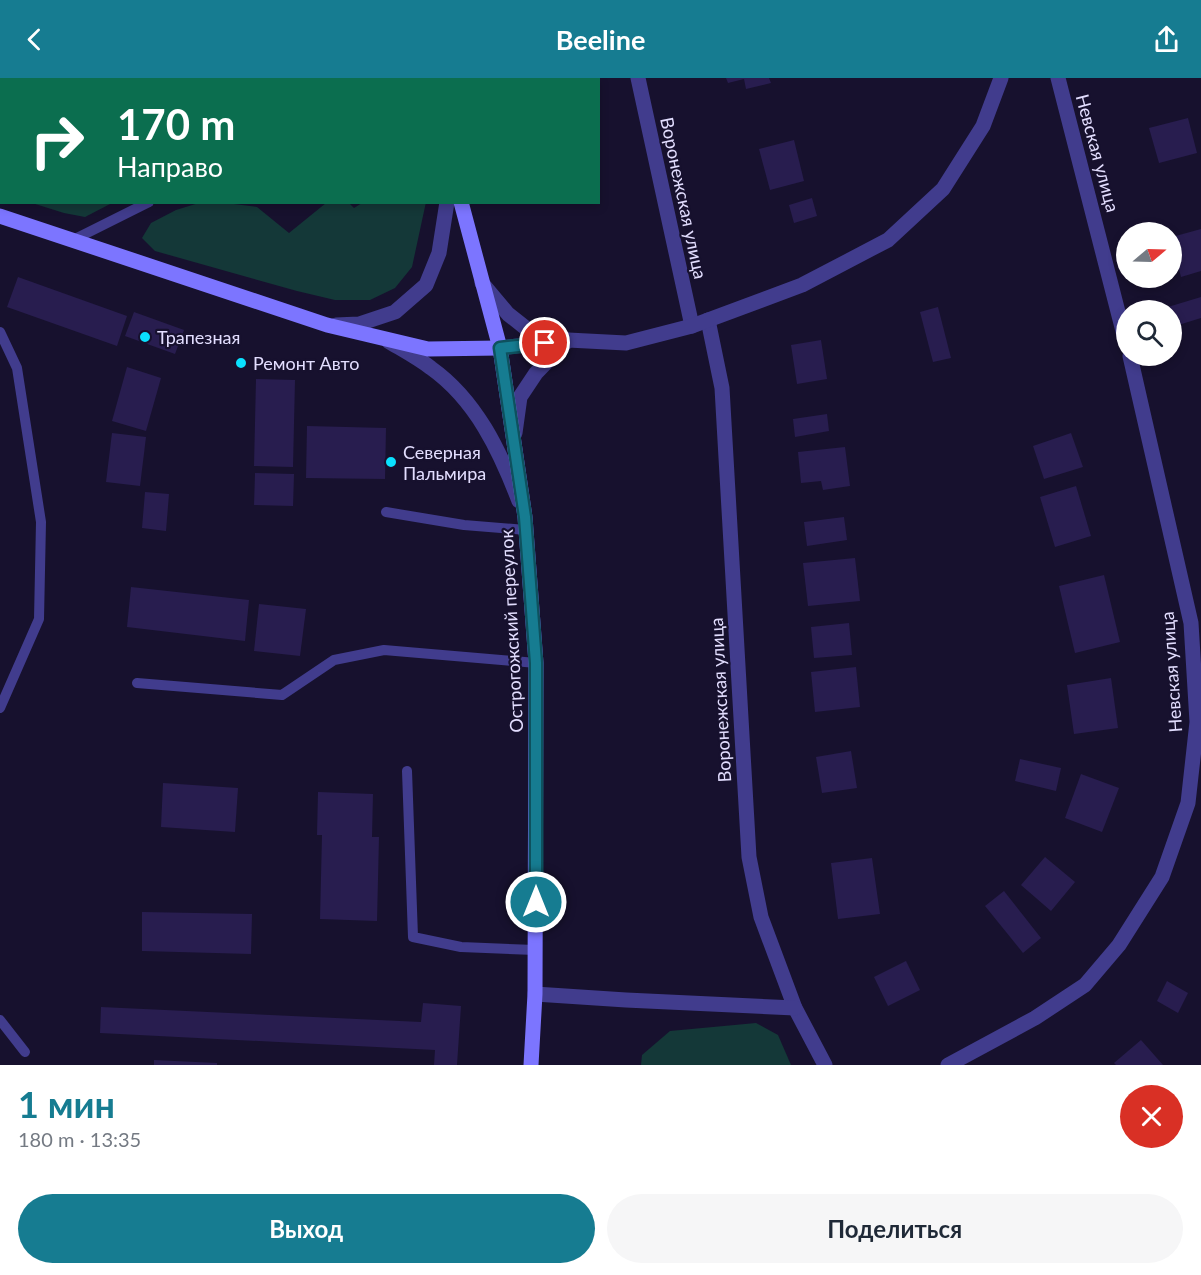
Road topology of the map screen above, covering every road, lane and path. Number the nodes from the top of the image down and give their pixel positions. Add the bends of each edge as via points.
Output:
1 (638, 78) edge
2 (1001, 78) edge
3 (1058, 78) edge
4 (145, 204) edge
5 (447, 204) edge
6 (462, 204) edge
7 (2, 222) edge
8 (71, 241) junction
9 (482, 282) junction
10 (1116, 304) edge
11 (708, 320) junction
12 (327, 326) junction
13 (692, 326) junction
14 (0, 332) edge
15 (386, 339) junction
16 (568, 340) junction
17 (500, 348) junction
18 (1132, 366) edge
19 (514, 439) junction
20 (386, 513) dead end
21 (526, 524) junction
22 (536, 663) junction
23 (137, 683) dead end
24 (0, 708) edge
25 (407, 771) dead end
26 (535, 950) junction
27 (535, 994) junction
28 (795, 1008) junction
29 (0, 1020) edge
30 (25, 1052) dead end
31 (531, 1065) edge
32 (825, 1065) edge
33 (948, 1065) edge

1 - 13 street, Воронежская улица
2 - 11 street via 983,126 943,189 888,240 802,285
3 - 10 street, Невская улица
4 - 8 lane
5 - 12 street via 439,253 426,285 395,312 359,324
6 - 9 main road, Острогожский переулок
7 - 8 main road
8 - 12 main road
9 - 16 street via 508,314 532,333
9 - 17 main road, Острогожский переулок
11 - 13 street
11 - 28 street, Воронежская улица via 722,388 749,857 761,917
12 - 15 main road
13 - 16 street via 626,343
14 - 24 lane via 17,368 41,522 39,619
15 - 17 main road via 428,349
15 - 21 street via 433,369 467,400 494,442
16 - 17 street
16 - 19 street via 536,373 520,397
17 - 19 main road, Острогожский переулок
18 - 33 street, Невская улица via 1191,623 1197,722 1188,803 1162,877 1119,945 1085,985 1035,1018
19 - 21 main road, Острогожский переулок
20 - 21 lane via 464,525
21 - 22 main road, Острогожский переулок
22 - 23 lane via 384,650 334,660 282,695
22 - 26 main road, Острогожский переулок
25 - 26 lane via 413,937 461,947
26 - 27 main road, Острогожский переулок
27 - 28 street
27 - 31 main road, Острогожский переулок
28 - 32 street, Воронежская улица
29 - 30 lane

